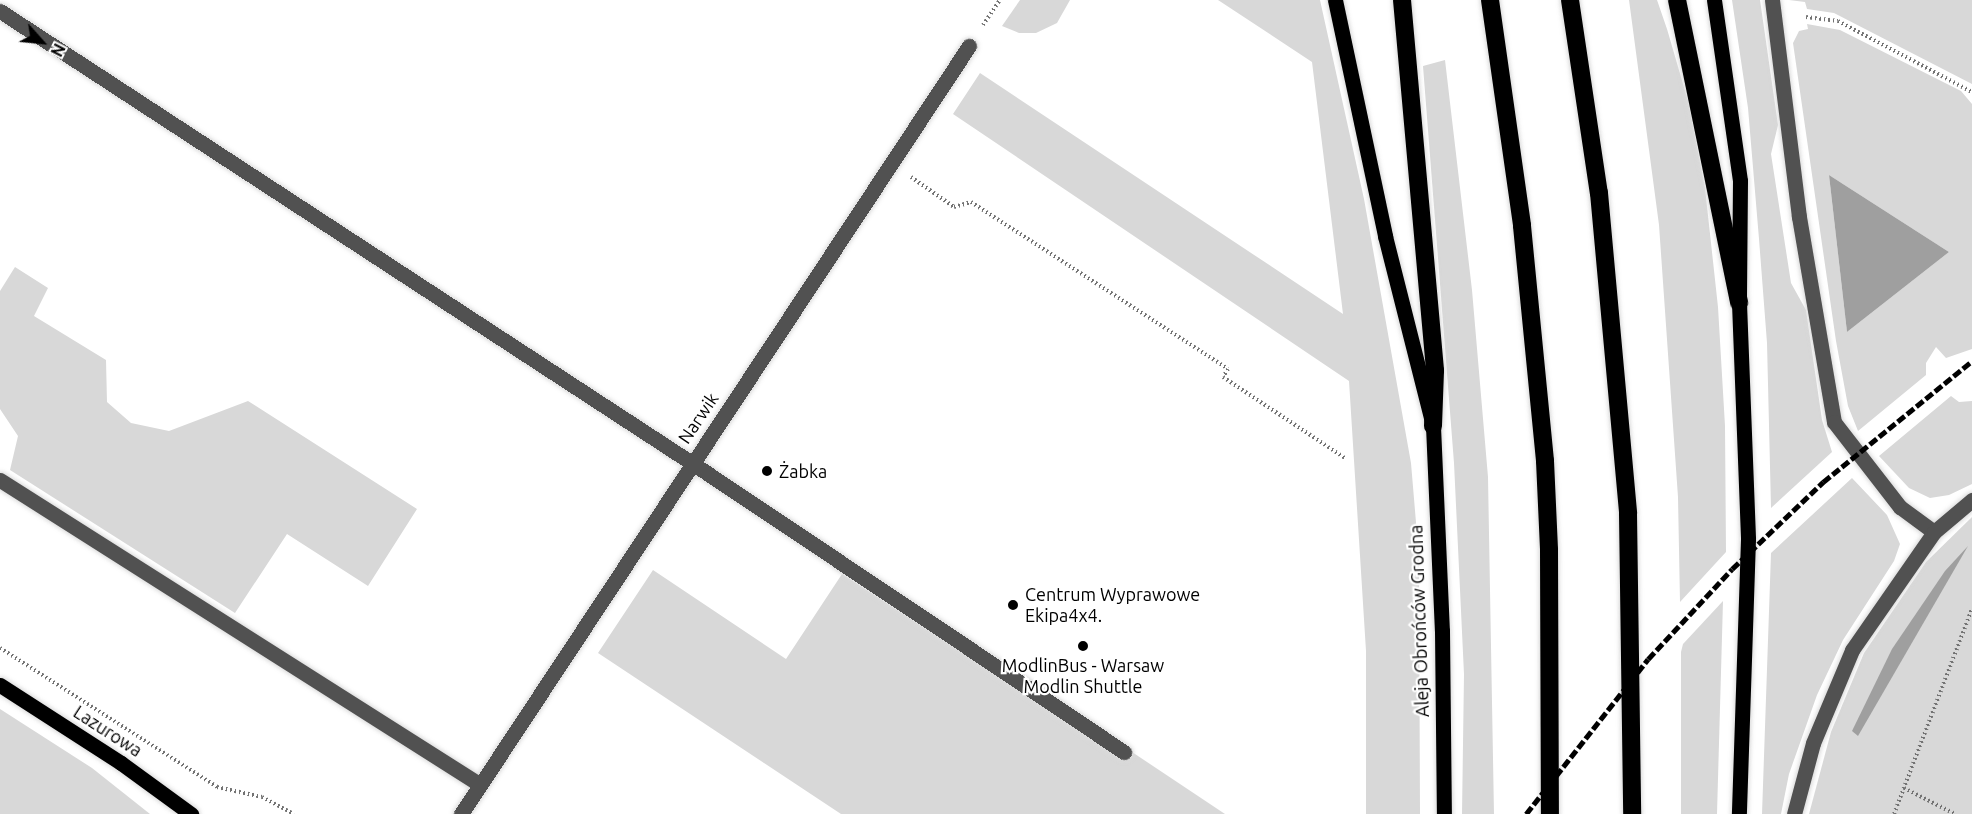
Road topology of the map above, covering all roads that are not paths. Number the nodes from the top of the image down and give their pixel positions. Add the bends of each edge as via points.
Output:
1 (1335, 0) edge
2 (1402, 0) edge
3 (1490, 0) edge
4 (1570, 0) edge
5 (1677, 0) edge
6 (1714, 0) edge
7 (1772, 0) edge
8 (0, 11) edge
9 (969, 46) road end
10 (1739, 303) junction
11 (1433, 426) junction
12 (691, 463) junction
13 (0, 480) edge
14 (1972, 500) edge
15 (1934, 532) junction
16 (0, 685) edge
17 (1124, 752) dead end
18 (479, 784) junction
19 (191, 814) edge
20 (461, 814) edge
21 (1444, 814) edge
22 (1550, 814) edge
23 (1632, 814) edge
24 (1739, 814) edge
25 (1794, 814) edge

1 - 11 main road, Aleja Obrońców Grodna via 1385,236
2 - 11 highway via 1435,370
3 - 22 highway via 1522,226 1545,460
4 - 23 highway via 1599,194 1628,514
5 - 10 highway
6 - 10 main road via 1740,181
7 - 15 street via 1799,217 1834,422 1900,507
8 - 12 street
9 - 12 street, Narwik
10 - 24 main road via 1748,539
11 - 21 main road, Aleja Obrońców Grodna via 1442,631
12 - 17 street
12 - 18 street, Narwik
13 - 18 street
14 - 15 street
15 - 25 street via 1852,650 1813,743
16 - 19 main road, Lazurowa via 121,763
18 - 20 street, Narwik

